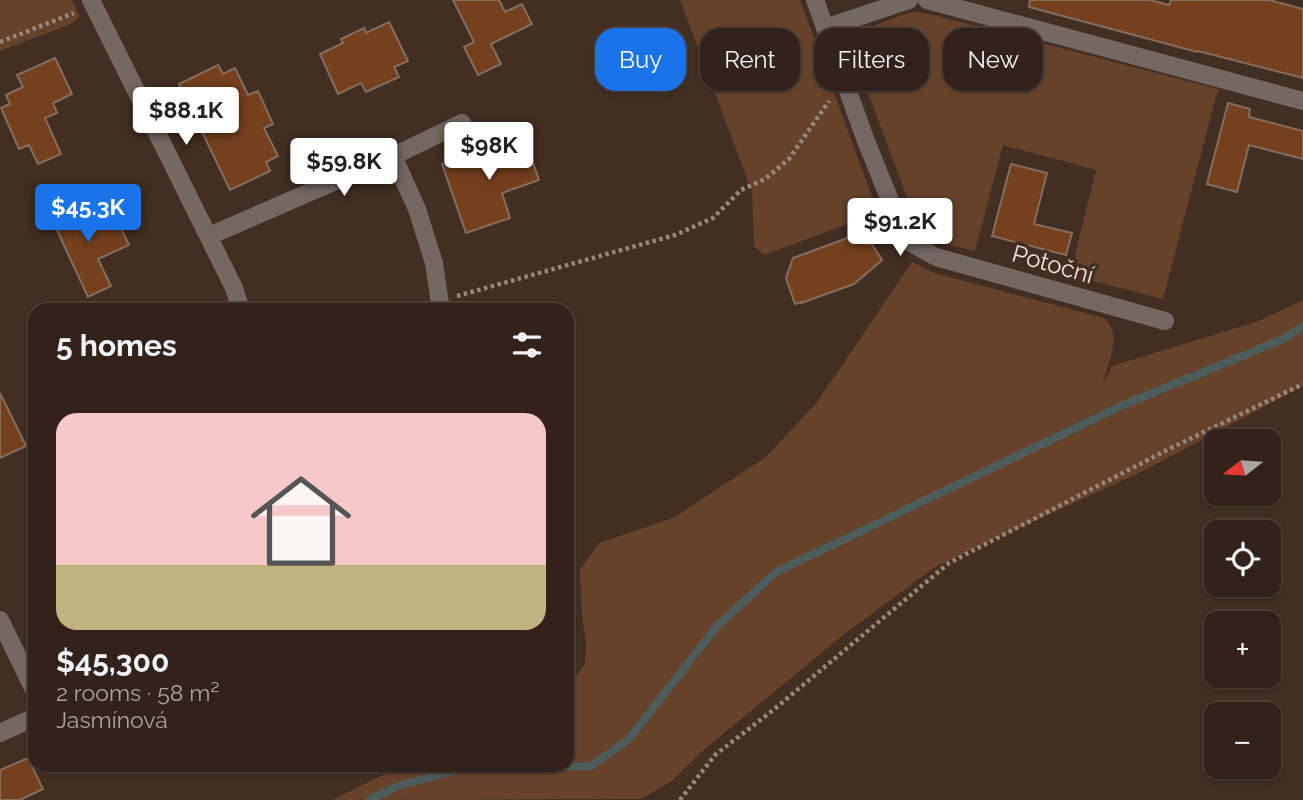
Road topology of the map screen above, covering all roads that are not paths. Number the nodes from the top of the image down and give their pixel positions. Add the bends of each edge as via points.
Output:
1 (815, 0) edge
2 (909, 0) edge
3 (928, 0) edge
4 (92, 3) edge
5 (825, 28) joint
6 (848, 91) edge
7 (1303, 101) edge
8 (462, 123) dead end
9 (393, 156) junction
10 (209, 236) junction
11 (239, 303) edge
12 (440, 303) edge
13 (1165, 321) dead end
14 (0, 620) edge
15 (28, 678) edge
16 (28, 720) edge
17 (0, 733) edge

1 - 5 street, Potoční
2 - 5 street
3 - 7 street
4 - 10 street
6 - 13 street, Potoční via 906,240 936,257
8 - 9 street
9 - 10 street
9 - 12 street via 417,209 434,263
10 - 11 street
14 - 15 street
16 - 17 street

